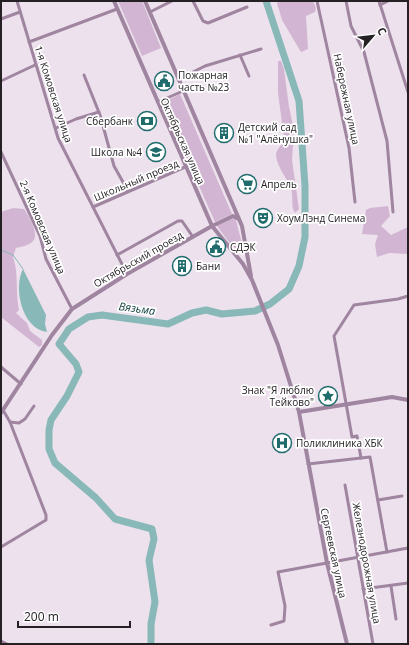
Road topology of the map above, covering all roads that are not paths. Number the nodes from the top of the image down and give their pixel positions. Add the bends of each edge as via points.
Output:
1 (17, 1) edge
2 (114, 1) edge
3 (145, 1) edge
4 (172, 1) edge
5 (193, 1) edge
6 (317, 1) edge
7 (346, 1) edge
8 (388, 1) edge
9 (379, 3) edge
10 (247, 7) dead end
11 (117, 10) junction
12 (20, 12) junction
13 (150, 12) junction
14 (1, 19) edge
15 (29, 42) junction
16 (261, 48) dead end
17 (240, 55) junction
18 (35, 65) junction
19 (84, 75) dead end
20 (249, 76) dead end
21 (179, 79) junction
22 (1, 81) edge
23 (183, 90) junction
24 (408, 92) edge
25 (157, 102) junction
26 (99, 112) junction
27 (56, 128) junction
28 (1, 152) edge
29 (185, 167) junction
30 (128, 191) junction
31 (355, 202) dead end
32 (93, 207) junction
33 (393, 212) dead end
34 (239, 219) junction
35 (212, 226) junction
36 (192, 237) junction
37 (247, 253) junction
38 (117, 255) junction
39 (239, 258) junction
40 (127, 274) junction
41 (252, 280) junction
42 (408, 296) edge
43 (72, 309) junction
44 (266, 315) joint
45 (1, 367) edge
46 (21, 384) junction
47 (408, 400) edge
48 (346, 405) junction
49 (34, 406) dead end
50 (2, 411) edge
51 (298, 412) junction
52 (10, 422) junction
53 (361, 458) junction
54 (308, 464) junction
55 (345, 485) dead end
56 (402, 496) dead end
57 (378, 500) junction
58 (1, 548) edge
59 (408, 548) edge
60 (387, 552) junction
61 (358, 558) junction
62 (328, 563) junction
63 (408, 583) edge
64 (391, 586) junction
65 (363, 589) junction
66 (396, 619) dead end
67 (271, 625) dead end
68 (1, 641) edge
69 (7, 644) edge
70 (346, 644) edge
71 (373, 644) edge

1 - 12 street, 1-я Комовская улица
2 - 11 street, Октябрьская улица
3 - 13 street, Октябрьская улица
4 - 13 street
5 - 10 street via 202,21 208,23
6 - 31 street, Набережная улица via 349,148
7 - 33 street via 351,26 364,52 387,141
8 - 9 street
9 - 24 street
11 - 15 street
11 - 25 street, Октябрьская улица
12 - 14 street
12 - 15 street, 1-я Комовская улица
13 - 21 street, Октябрьская улица
15 - 18 street, 1-я Комовская улица
16 - 17 street
17 - 20 street
17 - 21 street via 205,66
18 - 22 street
18 - 27 street, 1-я Комовская улица
19 - 26 street
21 - 23 street, Октябрьская улица
23 - 25 street
23 - 34 street, Октябрьская улица
25 - 29 street, Октябрьская улица
26 - 27 street
26 - 30 street via 114,166
27 - 32 street, 1-я Комовская улица via 58,138
28 - 43 street, 2-я Комовская улица via 40,236 46,259
29 - 30 street, Школьный проезд
29 - 35 street, Октябрьская улица
30 - 32 street, Школьный проезд
32 - 38 street, 1-я Комовская улица
34 - 35 street, Октябрьский проезд via 233,216
34 - 37 street, Октябрьская улица
35 - 36 street, Октябрьский проезд
35 - 39 street, Октябрьская улица
36 - 38 street via 182,221 178,221
36 - 40 street, Октябрьский проезд
37 - 39 street
37 - 41 street, Октябрьская улица
38 - 40 street, 1-я Комовская улица
39 - 41 street, Октябрьская улица
40 - 43 street, Октябрьский проезд
41 - 44 street, Октябрьская улица
42 - 48 street via 354,304 334,336
43 - 46 street, Октябрьский проезд
44 - 51 street, Сергеевская улица via 290,380
45 - 46 street
46 - 50 street, Октябрьский проезд
47 - 48 street via 392,397
48 - 51 street
48 - 53 street via 352,436 357,436
49 - 52 street via 19,423
50 - 52 street
51 - 54 street, Сергеевская улица
52 - 58 street via 46,520
53 - 54 street
53 - 57 street via 370,456
54 - 62 street, Сергеевская улица
55 - 61 street, Железнодорожная улица
56 - 57 street
57 - 60 street
59 - 60 street
60 - 61 street
61 - 62 street
61 - 65 street, Железнодорожная улица
62 - 67 street via 278,572 285,606 284,621
62 - 70 street, Сергеевская улица
63 - 64 street
64 - 65 street
64 - 66 street
65 - 71 street, Железнодорожная улица
68 - 69 street

